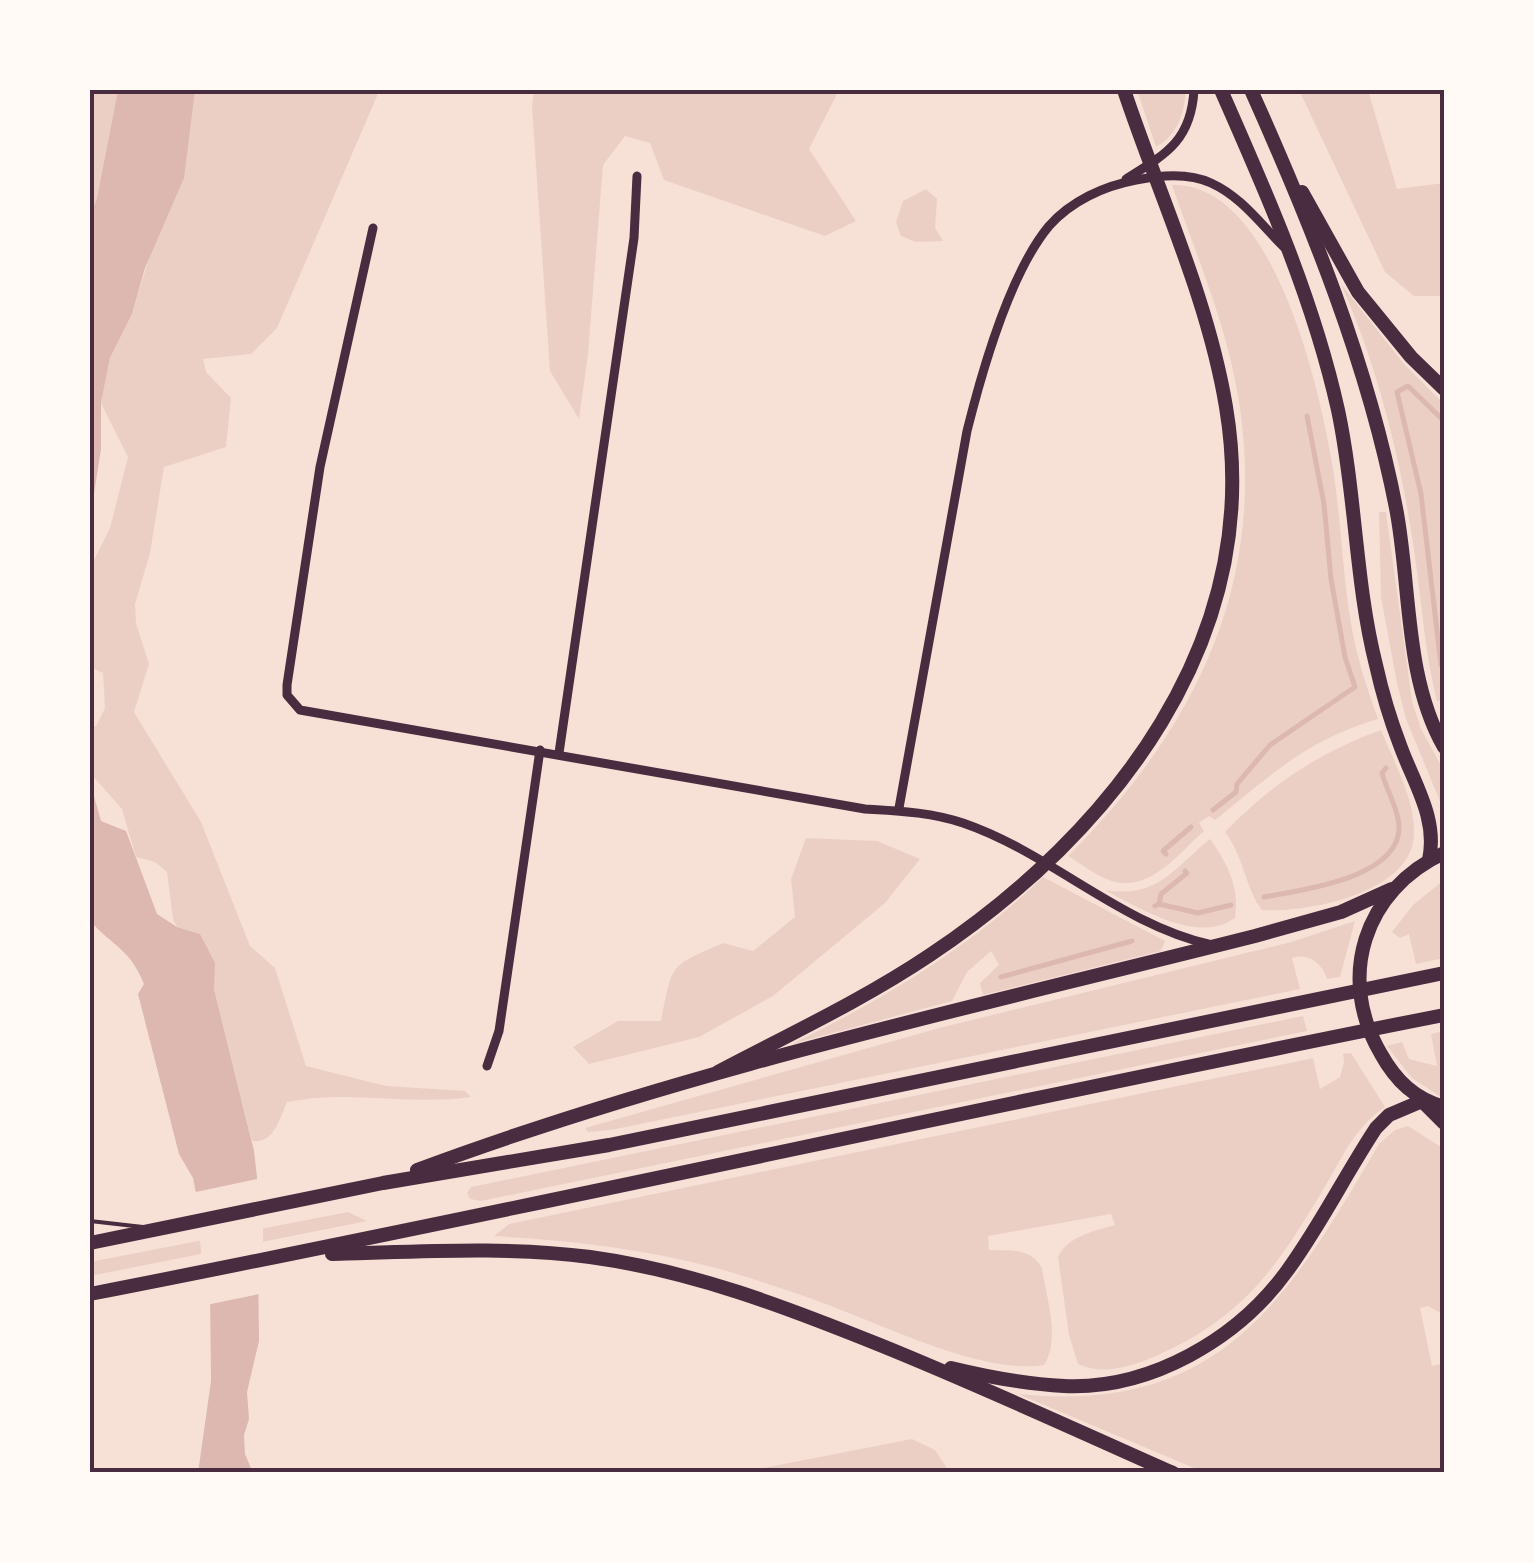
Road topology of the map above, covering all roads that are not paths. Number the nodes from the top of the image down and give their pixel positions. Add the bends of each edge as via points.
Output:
1 (1124, 90) edge
2 (1194, 90) edge
3 (1221, 90) edge
4 (1251, 90) edge
5 (1271, 135) junction
6 (637, 176) dead end
7 (1120, 183) junction
8 (373, 228) dead end
9 (1292, 255) junction
10 (1444, 389) edge
11 (1444, 746) edge
12 (540, 750) junction
13 (559, 753) junction
14 (899, 808) junction
15 (1444, 853) edge
16 (1428, 860) junction
17 (1392, 889) junction
18 (1216, 946) junction
19 (1444, 973) edge
20 (1444, 1014) edge
21 (486, 1066) dead end
22 (718, 1072) junction
23 (1422, 1101) junction
24 (1444, 1107) edge
25 (1444, 1123) edge
26 (383, 1183) junction
27 (90, 1221) edge
28 (162, 1229) junction
29 (90, 1243) edge
30 (301, 1254) junction
31 (90, 1294) edge
32 (921, 1362) junction
33 (1173, 1473) edge

1 - 22 main road via 1217,356 1227,411 1230,520 1205,635 1180,694 1134,767 1018,886 930,955
2 - 7 street via 1193,111 1178,142
3 - 9 main road
4 - 5 main road
5 - 10 main road via 1358,292
5 - 11 main road via 1372,408 1396,508 1421,686
6 - 13 street via 634,238
7 - 9 street via 1160,176 1212,183
7 - 14 street via 1076,202 1036,244 980,379
8 - 12 street via 320,467 287,695 300,710
9 - 16 main road via 1338,412 1366,619 1400,746 1426,808 1433,839
12 - 13 street
12 - 21 street via 500,1031
13 - 14 street via 864,809
14 - 18 street via 962,822 1137,918
15 - 16 main road
16 - 17 main road
17 - 18 main road via 1341,912
17 - 23 main road via 1371,922 1360,961 1360,1001 1392,1074
18 - 22 main road
19 - 26 main road via 609,1145
20 - 30 main road
22 - 26 main road via 507,1136
23 - 24 main road
23 - 25 main road
23 - 32 main road via 1376,1128 1260,1305 1227,1334 1180,1359 1133,1378 1068,1386
26 - 28 main road
27 - 28 lane
28 - 29 main road
30 - 31 main road
30 - 32 main road via 477,1251 604,1260 742,1291
32 - 33 main road

